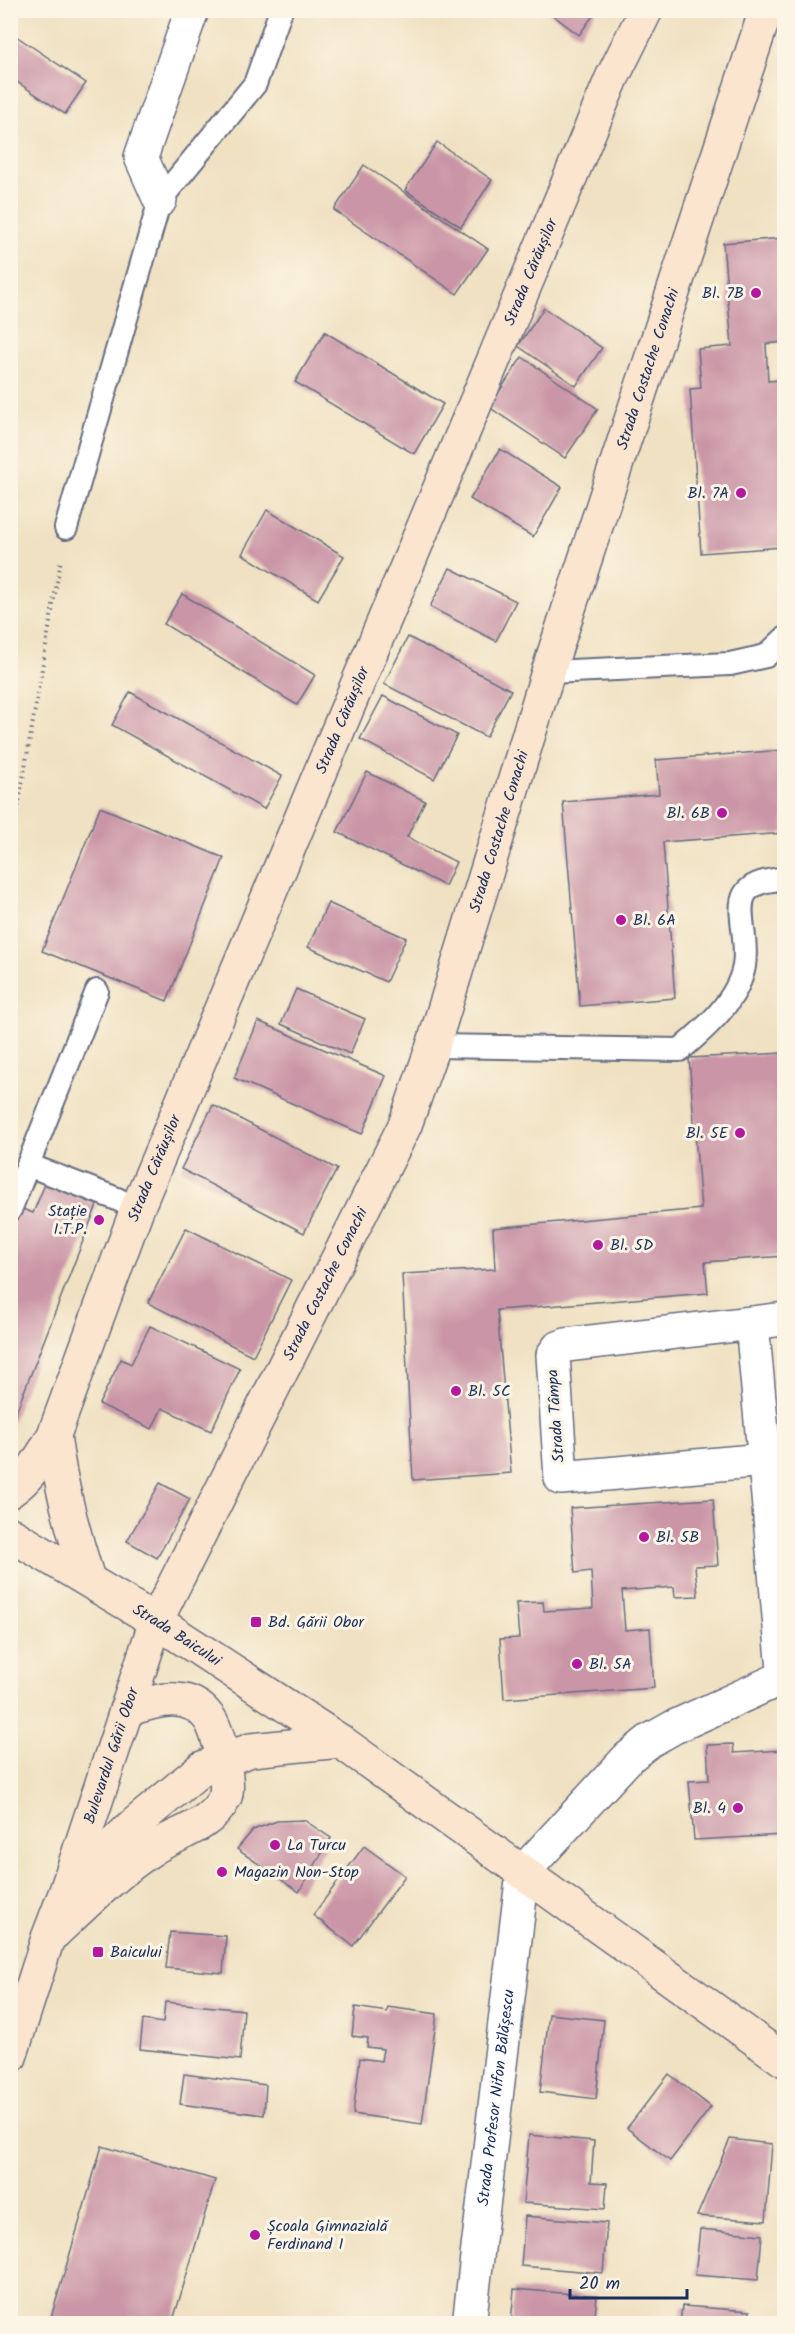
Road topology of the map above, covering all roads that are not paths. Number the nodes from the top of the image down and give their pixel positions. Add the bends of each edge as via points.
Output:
1 (192, 10) edge
2 (281, 10) edge
3 (646, 10) edge
4 (766, 10) edge
5 (771, 10) edge
6 (784, 21) edge
7 (160, 200) junction
8 (66, 528) road end
9 (784, 639) edge
10 (548, 672) junction
11 (784, 879) edge
12 (97, 991) dead end
13 (433, 1046) junction
14 (28, 1165) junction
15 (137, 1209) junction
16 (10, 1210) edge
17 (784, 1319) edge
18 (752, 1323) junction
19 (54, 1435) junction
20 (764, 1460) junction
21 (10, 1491) edge
22 (10, 1534) edge
23 (779, 1558) edge
24 (88, 1579) junction
25 (156, 1621) junction
26 (784, 1670) edge
27 (784, 1677) edge
28 (126, 1710) junction
29 (340, 1742) junction
30 (223, 1760) junction
31 (523, 1872) junction
32 (66, 1891) junction
33 (48, 1938) junction
34 (10, 2057) edge
35 (784, 2060) edge
36 (469, 2324) edge

1 - 7 street via 141,157
2 - 7 lane via 255,84
3 - 15 street, Strada Cărăușilor via 612,78
4 - 10 street, Strada Costache Conachi
5 - 6 street
7 - 8 lane
9 - 10 lane via 766,656 730,664
10 - 13 street, Strada Costache Conachi
11 - 13 lane via 760,881 744,895 744,966 733,994 717,1017 680,1050
12 - 14 lane
13 - 25 street, Strada Costache Conachi via 405,1125
14 - 15 lane
14 - 16 lane
15 - 19 street, Strada Cărăușilor
17 - 18 street, Strada Tâmpa
18 - 20 street
18 - 20 street, Strada Tâmpa via 558,1348 552,1359 561,1478
19 - 21 street, Strada Cărăușilor via 35,1467
19 - 24 street, Strada Cărăușilor via 65,1504
20 - 23 street
22 - 24 street, Strada Baicului
23 - 26 street
24 - 25 street, Strada Baicului
25 - 28 street, Bulevardul Gării Obor
25 - 29 street, Strada Baicului
27 - 31 street via 649,1741 628,1758
28 - 30 street via 183,1699 201,1708 212,1720
28 - 32 street, Bulevardul Gării Obor
29 - 30 street via 251,1750
29 - 31 street, Strada Baicului
30 - 32 street via 202,1768 130,1828
30 - 33 street via 228,1779 225,1797 213,1812 197,1827 153,1849
31 - 35 street, Strada Baicului
31 - 36 street, Strada Profesor Nifon Bălășescu
32 - 33 street, Bulevardul Gării Obor
33 - 34 street, Bulevardul Gării Obor

